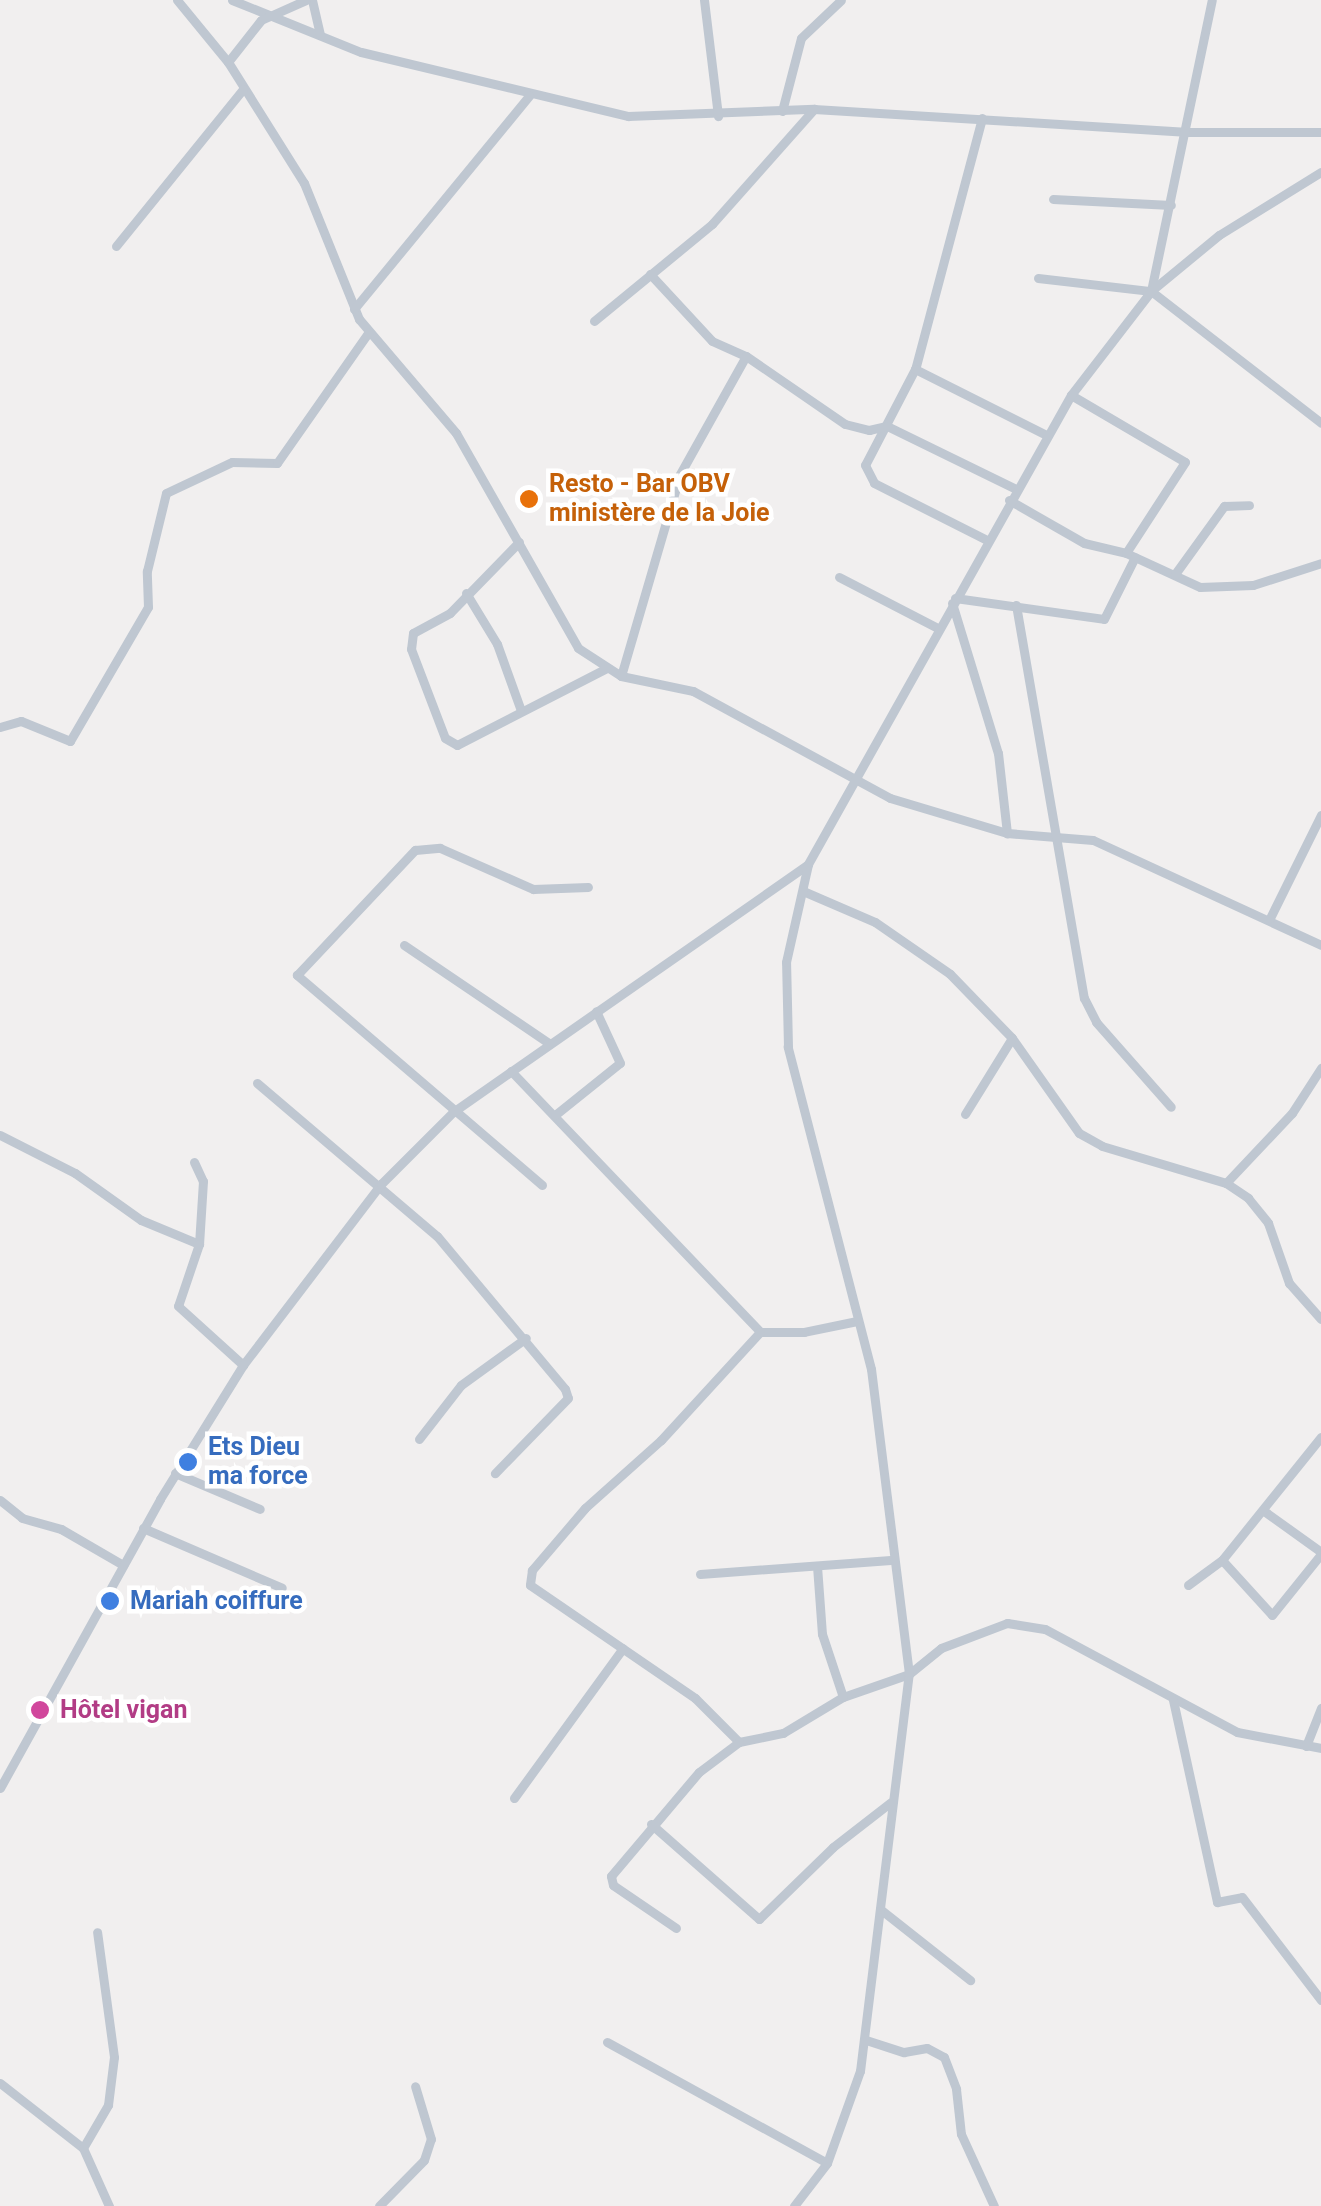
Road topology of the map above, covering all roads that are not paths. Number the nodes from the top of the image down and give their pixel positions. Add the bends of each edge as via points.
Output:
1 (177, 0) edge
2 (232, 0) edge
3 (309, 0) edge
4 (704, 0) edge
5 (841, 0) edge
6 (1212, 0) edge
7 (268, 16) junction
8 (322, 37) junction
9 (228, 62) junction
10 (243, 89) junction
11 (529, 96) junction
12 (814, 109) junction
13 (782, 111) junction
14 (718, 116) junction
15 (982, 118) junction
16 (1188, 132) junction
17 (1321, 132) edge
18 (1321, 172) edge
19 (1054, 199) dead end
20 (1170, 205) junction
21 (116, 246) dead end
22 (650, 274) junction
23 (1038, 278) dead end
24 (1151, 291) junction
25 (354, 308) junction
26 (594, 320) dead end
27 (368, 333) junction
28 (746, 356) junction
29 (915, 369) junction
30 (1071, 396) junction
31 (1321, 424) edge
32 (887, 426) junction
33 (1046, 435) junction
34 (1016, 489) junction
35 (1009, 500) junction
36 (1248, 505) dead end
37 (987, 540) junction
38 (519, 542) junction
39 (1131, 555) junction
40 (1321, 563) edge
41 (1175, 574) junction
42 (839, 577) dead end
43 (466, 593) junction
44 (953, 600) junction
45 (1016, 605) junction
46 (938, 628) junction
47 (607, 668) junction
48 (621, 676) junction
49 (520, 708) junction
50 (0, 728) edge
51 (856, 781) junction
52 (1321, 816) edge
53 (1007, 833) junction
54 (1053, 838) junction
55 (808, 864) junction
56 (588, 887) dead end
57 (803, 891) junction
58 (1270, 918) junction
59 (404, 944) dead end
60 (1321, 945) edge
61 (596, 1010) junction
62 (1012, 1038) junction
63 (550, 1044) junction
64 (1321, 1068) edge
65 (511, 1071) junction
66 (257, 1083) dead end
67 (1171, 1107) dead end
68 (453, 1112) junction
69 (965, 1114) dead end
70 (555, 1115) junction
71 (0, 1135) edge
72 (194, 1162) dead end
73 (1226, 1183) junction
74 (381, 1184) junction
75 (542, 1185) dead end
76 (199, 1244) junction
77 (1321, 1319) edge
78 (857, 1321) junction
79 (760, 1332) junction
80 (526, 1338) junction
81 (242, 1365) junction
82 (1321, 1437) edge
83 (419, 1439) dead end
84 (175, 1473) junction
85 (495, 1473) dead end
86 (0, 1500) edge
87 (260, 1509) dead end
88 (1264, 1511) junction
89 (144, 1528) junction
90 (1321, 1553) edge
91 (890, 1560) junction
92 (1222, 1560) junction
93 (123, 1565) junction
94 (817, 1566) junction
95 (700, 1574) dead end
96 (1188, 1585) dead end
97 (282, 1588) dead end
98 (623, 1648) junction
99 (909, 1674) junction
100 (843, 1697) junction
101 (1173, 1700) junction
102 (1321, 1708) edge
103 (739, 1742) junction
104 (1306, 1746) junction
105 (1321, 1748) edge
106 (0, 1788) edge
107 (514, 1798) dead end
108 (891, 1802) junction
109 (651, 1824) junction
110 (880, 1908) junction
111 (676, 1928) dead end
112 (96, 1932) dead end
113 (970, 1980) dead end
114 (1321, 2000) edge
115 (866, 2040) junction
116 (607, 2042) dead end
117 (0, 2083) edge
118 (416, 2086) dead end
119 (84, 2148) junction
120 (827, 2162) junction
121 (109, 2206) edge
122 (379, 2206) edge
123 (794, 2206) edge
124 (994, 2206) edge

1 - 9 street
2 - 7 street
3 - 7 street
3 - 8 street
4 - 14 street
5 - 13 street via 801,38
6 - 16 street
7 - 8 street
7 - 9 street
8 - 11 street
9 - 10 street
10 - 21 street
10 - 25 street via 304,182
11 - 14 street via 628,116
11 - 25 street
12 - 13 street
12 - 15 street
12 - 22 street via 712,224
13 - 14 street
15 - 16 street
15 - 29 street
16 - 17 street
16 - 20 street
18 - 24 street via 1219,236
19 - 20 street
20 - 24 street
22 - 26 street
22 - 28 street via 704,334
23 - 24 street
24 - 30 street
24 - 31 street
25 - 27 street
27 - 38 street via 442,414
27 - 50 street via 277,463 232,462 166,493 147,571 148,607 70,742 20,721
28 - 32 street via 845,424
28 - 48 street via 680,474
29 - 32 street
29 - 33 street
30 - 33 street
30 - 39 street via 1185,462
32 - 34 street
32 - 37 street via 865,464 866,476
33 - 34 street
34 - 35 street
35 - 37 street
35 - 39 street via 1084,543
36 - 41 street via 1224,506
37 - 44 street
38 - 43 street
38 - 47 street via 571,640
39 - 41 street
39 - 45 street via 1104,620
40 - 41 street via 1219,588
42 - 46 street
43 - 49 street via 497,644
43 - 49 street via 410,640 445,738 457,745
44 - 45 street
44 - 46 street
44 - 53 street via 998,753
45 - 54 street
46 - 51 street
47 - 48 street
47 - 49 street
48 - 51 street via 693,691
51 - 53 street via 890,798
51 - 55 street
52 - 58 street
53 - 54 street
54 - 58 street via 1092,840
54 - 67 street via 1084,998 1096,1022
55 - 57 street
55 - 61 street
56 - 68 street via 533,889 440,848 415,850 300,966 299,982
57 - 62 street via 916,948
57 - 78 street via 786,962 788,1047
58 - 60 street
59 - 63 street
61 - 63 street
61 - 70 street via 620,1062
62 - 69 street
62 - 73 street via 1079,1133
63 - 65 street
64 - 73 street via 1292,1113
65 - 68 street
65 - 70 street
66 - 74 street
68 - 74 street
68 - 75 street
70 - 79 street
71 - 76 street via 75,1172 141,1220
72 - 76 street via 203,1181
73 - 77 street via 1259,1208 1289,1282
74 - 80 street
74 - 81 street
76 - 81 street via 178,1306
78 - 79 street
78 - 91 street via 882,1438
79 - 98 street via 661,1440 584,1508 527,1580
80 - 83 street via 461,1385
80 - 85 street via 568,1398
81 - 84 street
82 - 88 street
84 - 87 street
84 - 89 street
86 - 93 street via 22,1518 61,1529
88 - 90 street
88 - 92 street
89 - 93 street
89 - 97 street
90 - 92 street via 1272,1615
91 - 94 street
91 - 99 street
92 - 96 street
93 - 106 street
94 - 95 street
94 - 100 street via 822,1634
98 - 103 street via 695,1698
98 - 107 street
99 - 100 street
99 - 101 street via 941,1648 1007,1623 1029,1624
99 - 108 street
100 - 103 street via 783,1734
101 - 104 street via 1252,1738
101 - 114 street via 1217,1902 1242,1897
102 - 104 street
103 - 109 street via 699,1772
104 - 105 street
108 - 109 street via 759,1919
108 - 110 street
109 - 111 street via 611,1876 612,1885
110 - 113 street
110 - 115 street
112 - 119 street via 114,2057 108,2105
115 - 120 street via 852,2101
115 - 124 street via 904,2052 927,2048 944,2057 961,2134
116 - 120 street
117 - 119 street
118 - 122 street via 431,2140 424,2160
119 - 121 street
120 - 123 street

